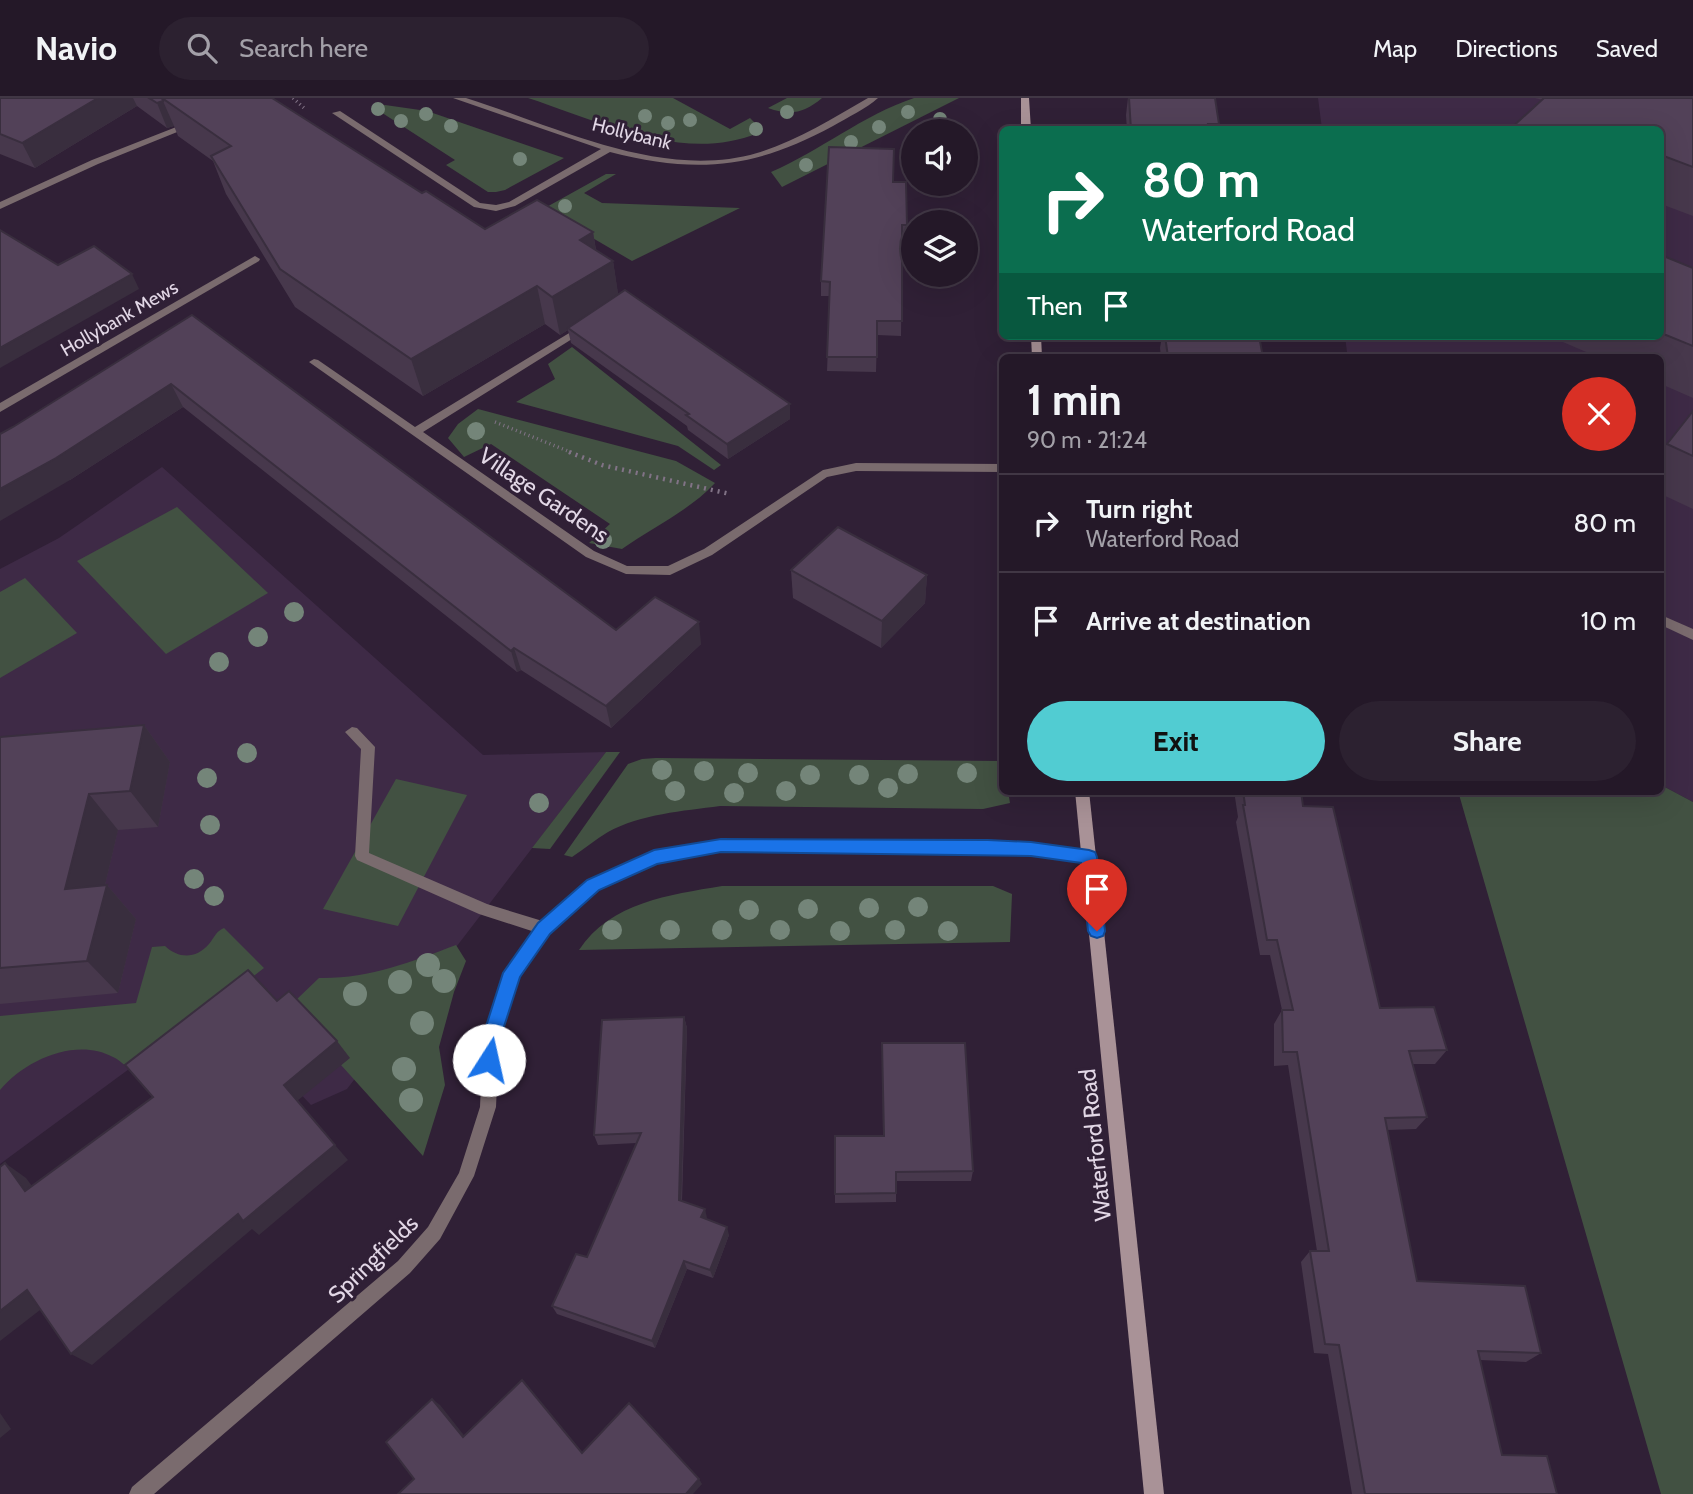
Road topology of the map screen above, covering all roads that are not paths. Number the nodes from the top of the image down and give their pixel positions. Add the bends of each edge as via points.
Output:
1 (457, 98) edge
2 (874, 98) edge
3 (1025, 98) edge
4 (337, 113) dead end
5 (204, 119) edge
6 (1026, 126) edge
7 (610, 148) junction
8 (0, 206) edge
9 (255, 259) edge
10 (598, 318) edge
11 (314, 362) dead end
12 (0, 408) edge
13 (415, 432) junction
14 (999, 468) edge
15 (1664, 621) edge
16 (1693, 635) edge
17 (352, 732) dead end
18 (1082, 795) edge
19 (1089, 857) junction
20 (544, 928) junction
21 (139, 1494) edge
22 (1154, 1494) edge

1 - 7 street, Hollybank
2 - 7 street, Hollybank via 801,138 742,159 698,163 653,160
3 - 6 main road
4 - 7 street via 477,205 496,208 512,204
5 - 8 street
9 - 12 street, Hollybank Mews
10 - 13 street
11 - 13 street, Village Gardens
13 - 14 street, Village Gardens via 590,554 626,570 670,571 708,552 822,474
15 - 16 street
17 - 20 street via 368,747 362,856 484,909
18 - 19 main road, Waterford Road
19 - 20 street, Springfields via 988,846 721,845 654,857 593,885
19 - 22 main road, Waterford Road
20 - 21 street, Springfields via 512,973 491,1039 488,1107 466,1176 435,1233 404,1267

